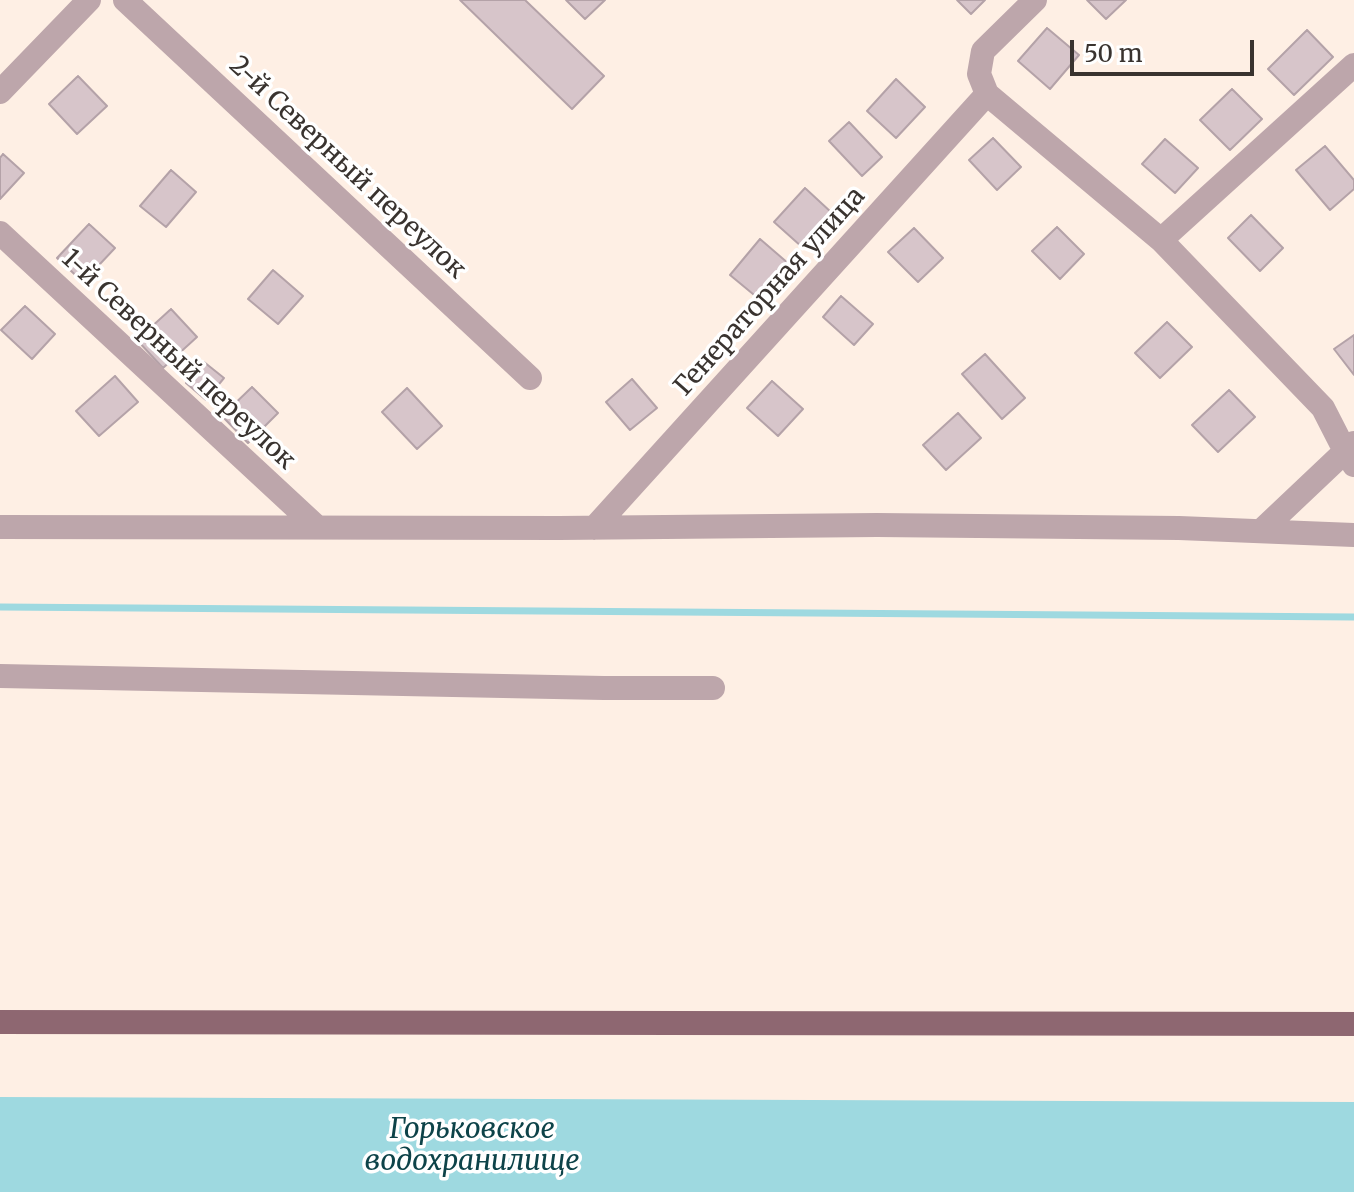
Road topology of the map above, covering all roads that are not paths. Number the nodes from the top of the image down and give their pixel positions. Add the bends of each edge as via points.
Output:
1 (89, 0) edge
2 (125, 0) edge
3 (1035, 0) edge
4 (1354, 65) edge
5 (0, 92) edge
6 (987, 94) junction
7 (0, 233) edge
8 (1161, 240) junction
9 (530, 378) dead end
10 (1351, 453) edge
11 (0, 527) edge
12 (317, 527) junction
13 (594, 528) junction
14 (1261, 531) junction
15 (1354, 535) edge
16 (0, 676) edge
17 (713, 688) dead end
18 (0, 1022) edge
19 (1354, 1024) edge

1 - 5 street
2 - 9 street, 2-й Северный переулок
3 - 6 street via 983,51 979,74
4 - 8 street
6 - 8 street
6 - 13 street, Генераторная улица
7 - 12 street, 1-й Северный переулок
8 - 10 street via 1323,408
10 - 14 street
11 - 12 street
12 - 13 street
13 - 14 street via 877,525
14 - 15 street
16 - 17 street
18 - 19 main road

